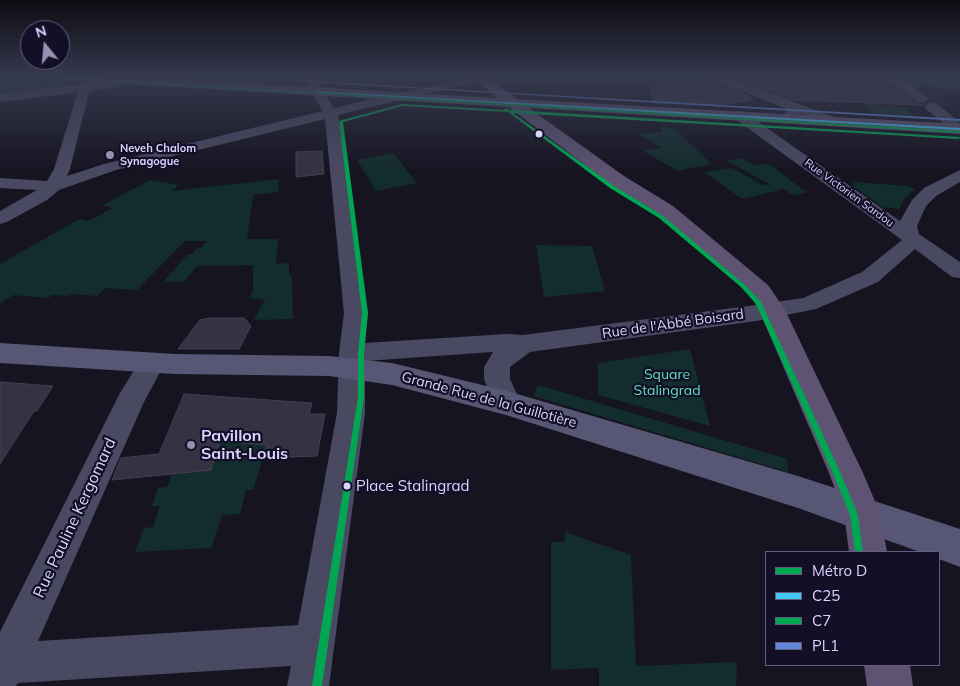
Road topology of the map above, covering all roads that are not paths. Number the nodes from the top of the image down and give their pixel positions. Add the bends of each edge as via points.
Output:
1 (78, 108) edge
2 (327, 108) edge
3 (354, 108) edge
4 (519, 108) edge
5 (616, 108) edge
6 (780, 108) edge
7 (933, 108) edge
8 (788, 112) junction
9 (331, 114) junction
10 (739, 115) junction
11 (959, 129) edge
12 (960, 175) edge
13 (0, 183) edge
14 (53, 186) junction
15 (0, 218) edge
16 (911, 237) junction
17 (960, 272) edge
18 (772, 310) junction
19 (591, 335) joint
20 (523, 344) junction
21 (0, 353) edge
22 (352, 360) junction
23 (152, 363) junction
24 (507, 403) junction
25 (862, 513) junction
26 (960, 548) edge
27 (868, 551) edge
28 (315, 644) junction
29 (886, 666) edge
30 (3, 668) edge
31 (308, 686) edge
32 (890, 686) edge

1 - 14 street via 62,169
2 - 9 street
3 - 9 street
4 - 18 main road via 617,180 666,210 749,280 766,298
5 - 10 main road
6 - 8 street
7 - 11 street
8 - 10 main road
8 - 11 main road via 832,120
9 - 14 street via 110,167
9 - 22 street via 356,313
10 - 16 street, Rue Victorien Sardou
12 - 16 street via 930,192 918,204 907,226
13 - 14 street
14 - 15 street
16 - 17 street, Rue Victorien Sardou
16 - 18 street, Rue de l'Abbé Boisard via 912,242 870,277 808,304
18 - 19 street, Rue de l'Abbé Boisard
18 - 25 main road
19 - 20 street, Grande Rue de la Guillotière
20 - 22 street, Grande Rue de la Guillotière via 506,343
20 - 24 street via 502,359 497,367 497,379
21 - 23 main road, Grande Rue de la Guillotière
22 - 23 main road, Grande Rue de la Guillotière
22 - 24 main road, Grande Rue de la Guillotière via 392,374
22 - 28 street via 351,413
23 - 30 street, Rue Pauline Kergomard via 130,401
24 - 25 main road, Grande Rue de la Guillotière
25 - 26 main road, Grande Rue de la Guillotière
25 - 27 main road
28 - 30 street
28 - 31 street
29 - 32 main road

